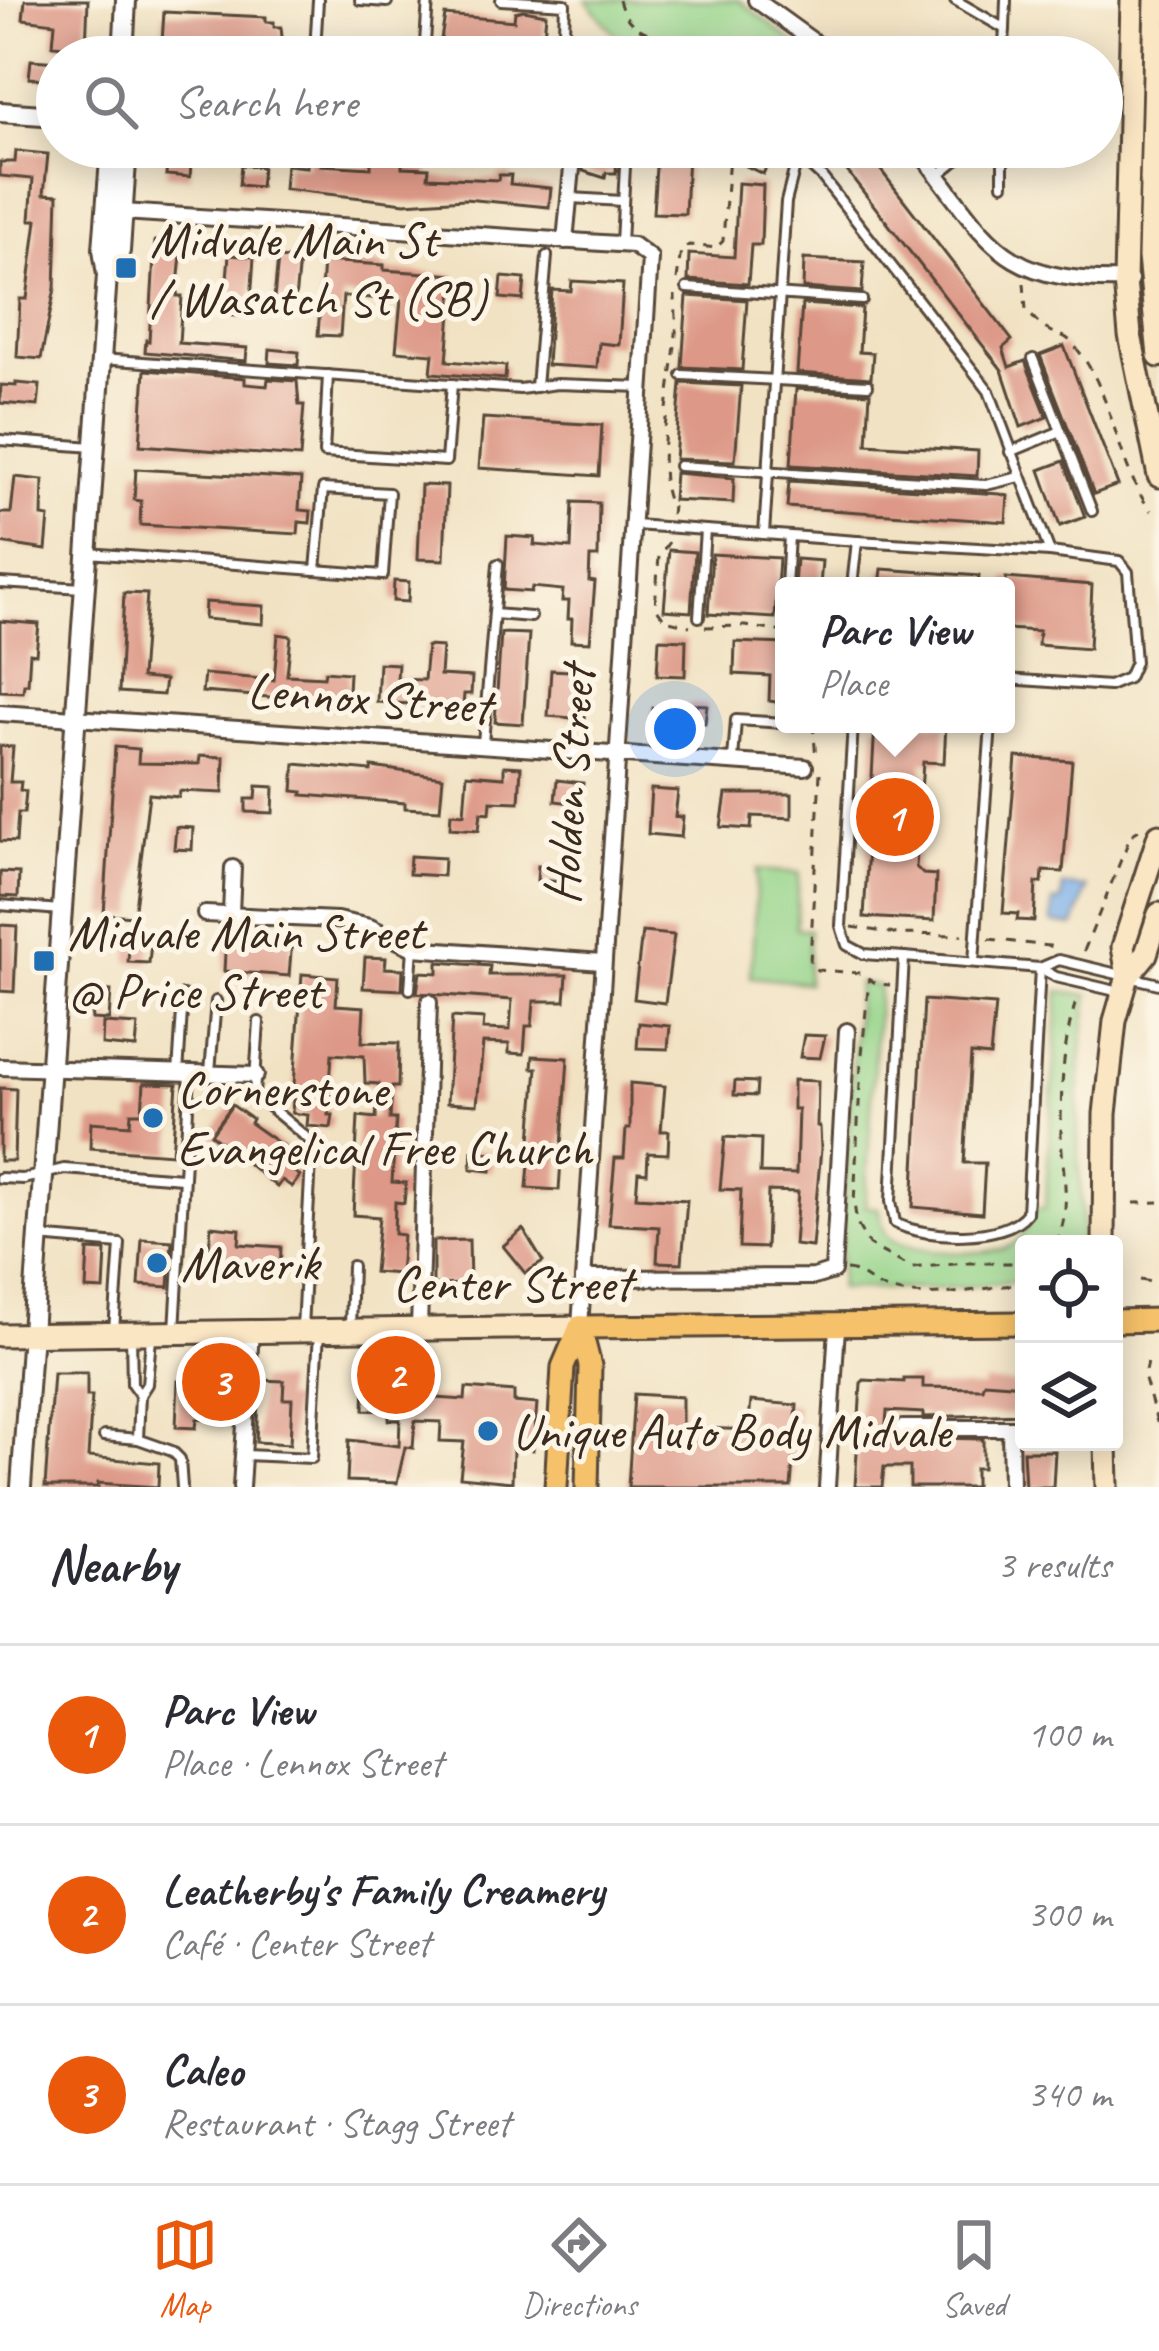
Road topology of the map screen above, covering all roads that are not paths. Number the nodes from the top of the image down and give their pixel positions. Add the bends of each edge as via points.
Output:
1 (126, 0) edge
2 (318, 0) edge
3 (361, 0) edge
4 (428, 0) edge
5 (501, 0) edge
6 (756, 0) edge
7 (955, 0) edge
8 (1006, 0) edge
9 (1132, 0) edge
10 (1156, 0) edge
11 (387, 2) edge
12 (1005, 29) junction
13 (124, 36) edge
14 (316, 36) edge
15 (425, 36) edge
16 (564, 36) edge
17 (806, 36) edge
18 (1005, 36) edge
19 (0, 112) edge
20 (36, 115) edge
21 (109, 168) edge
22 (126, 168) edge
23 (572, 168) edge
24 (624, 168) edge
25 (794, 168) edge
26 (814, 168) edge
27 (932, 168) edge
28 (947, 168) edge
29 (1003, 168) edge
30 (938, 175) junction
31 (1003, 184) dead end
32 (569, 198) junction
33 (622, 201) junction
34 (123, 212) junction
35 (565, 241) junction
36 (621, 244) junction
37 (547, 256) dead end
38 (107, 275) junction
39 (1125, 280) junction
40 (1150, 280) junction
41 (687, 288) dead end
42 (779, 293) junction
43 (862, 300) dead end
44 (1159, 356) edge
45 (101, 359) junction
46 (1033, 359) dead end
47 (328, 375) junction
48 (682, 375) dead end
49 (773, 379) junction
50 (452, 384) junction
51 (868, 385) dead end
52 (536, 387) junction
53 (644, 387) junction
54 (1061, 431) junction
55 (0, 440) edge
56 (94, 447) junction
57 (1010, 452) junction
58 (679, 466) dead end
59 (766, 470) junction
60 (1159, 476) edge
61 (1020, 477) junction
62 (1092, 511) dead end
63 (632, 525) junction
64 (705, 530) junction
65 (764, 535) junction
66 (789, 536) junction
67 (857, 541) junction
68 (1050, 552) junction
69 (87, 553) junction
70 (498, 564) dead end
71 (316, 570) junction
72 (787, 577) edge
73 (854, 577) edge
74 (0, 583) edge
75 (85, 588) junction
76 (494, 614) junction
77 (699, 616) dead end
78 (531, 617) dead end
79 (1015, 680) edge
80 (0, 712) edge
81 (75, 718) junction
82 (775, 722) edge
83 (853, 733) edge
84 (990, 733) edge
85 (482, 745) junction
86 (615, 754) junction
87 (733, 762) junction
88 (805, 767) dead end
89 (1150, 832) edge
90 (233, 868) dead end
91 (0, 905) edge
92 (62, 910) junction
93 (231, 913) junction
94 (205, 914) dead end
95 (1159, 914) edge
96 (413, 948) junction
97 (904, 957) junction
98 (602, 962) junction
99 (974, 962) junction
100 (1040, 968) junction
101 (1159, 983) edge
102 (1125, 984) junction
103 (410, 989) dead end
104 (183, 995) dead end
105 (216, 1001) dead end
106 (429, 1002) dead end
107 (259, 1022) dead end
108 (847, 1031) dead end
109 (0, 1067) edge
110 (50, 1067) junction
111 (210, 1072) junction
112 (184, 1075) junction
113 (256, 1075) junction
114 (43, 1174) junction
115 (0, 1178) edge
116 (182, 1178) junction
117 (1104, 1235) edge
118 (38, 1237) junction
119 (352, 1266) dead end
120 (583, 1278) junction
121 (1159, 1320) edge
122 (1123, 1321) edge
123 (1015, 1323) edge
124 (580, 1327) junction
125 (837, 1327) junction
126 (419, 1328) junction
127 (350, 1329) junction
128 (311, 1330) junction
129 (251, 1331) junction
130 (175, 1332) junction
131 (132, 1333) junction
132 (31, 1334) junction
133 (0, 1335) edge
134 (140, 1395) junction
135 (902, 1428) dead end
136 (1015, 1428) edge
137 (104, 1436) dead end
138 (138, 1439) junction
139 (1015, 1445) edge
140 (1106, 1451) edge
141 (244, 1454) junction
142 (21, 1487) edge
143 (182, 1487) edge
144 (241, 1487) edge
145 (556, 1487) edge
146 (587, 1487) edge
147 (827, 1487) edge
148 (1010, 1487) edge
149 (1107, 1487) edge

1 - 13 street
2 - 14 lane
3 - 11 lane
4 - 15 lane
5 - 16 lane via 565,4
6 - 17 street
7 - 12 lane
8 - 12 lane
9 - 39 main road
10 - 40 main road
12 - 18 lane
19 - 20 street
21 - 38 street
22 - 34 street
23 - 32 street
24 - 33 lane
25 - 42 lane
26 - 57 lane via 989,391
27 - 30 street
28 - 30 lane
29 - 31 lane
30 - 39 street via 974,225 1016,262 1067,280
32 - 33 lane
32 - 35 street
33 - 36 lane
34 - 35 street
34 - 38 street via 120,251
35 - 36 street
36 - 53 street, Holden Street via 645,252 652,266
37 - 52 lane
38 - 45 street
39 - 40 street
39 - 60 main road
40 - 44 main road
41 - 42 lane
42 - 43 lane
42 - 49 lane
45 - 47 lane
45 - 56 street
46 - 54 lane
47 - 50 lane
47 - 50 lane via 324,453 446,461
48 - 49 lane
49 - 51 lane
49 - 59 lane
50 - 52 lane
52 - 53 lane
53 - 63 street, Holden Street
54 - 57 lane
54 - 62 lane
55 - 56 lane
56 - 69 street
57 - 61 lane
58 - 59 lane
59 - 61 lane via 986,484
59 - 65 lane
61 - 68 lane
63 - 64 lane
63 - 86 street, Holden Street
64 - 65 lane
64 - 77 lane
65 - 66 lane
66 - 67 lane
66 - 72 lane
67 - 68 lane
67 - 73 lane
68 - 79 lane via 1119,561 1128,572 1135,662 1128,678 1109,686
69 - 71 lane
69 - 75 street
70 - 76 lane
71 - 71 lane via 382,575 389,493 323,489
74 - 75 lane
75 - 81 street
76 - 78 lane
76 - 85 lane
80 - 81 street, Lennox Street
81 - 85 street, Lennox Street
81 - 92 street
82 - 87 lane via 736,720
83 - 97 lane via 842,926 848,945 864,954
84 - 99 lane
85 - 86 street, Lennox Street
86 - 87 street, Lennox Street
86 - 98 street, Holden Street
87 - 88 street, Lennox Street
89 - 102 main road via 1123,947
90 - 93 street
91 - 92 lane
92 - 110 street
93 - 94 street
93 - 96 street via 354,922
95 - 102 main road
96 - 98 street
96 - 103 lane
97 - 99 lane
97 - 100 lane via 891,1202 896,1222 912,1232 996,1233 1018,1226 1027,1213
98 - 120 street, Holden Street
99 - 100 lane
100 - 102 lane
100 - 102 lane via 1060,960
101 - 102 lane
102 - 117 main road via 1106,1082
104 - 112 lane
105 - 111 lane
106 - 126 street
107 - 113 lane
108 - 120 street via 832,1270 814,1277
109 - 110 street
110 - 112 street
110 - 114 street
111 - 112 street
111 - 113 street
112 - 116 lane
113 - 128 lane via 254,1094 312,1142
114 - 115 lane
114 - 116 lane
114 - 118 street
116 - 130 lane
118 - 131 lane via 120,1244
118 - 132 street
119 - 127 lane
120 - 124 street, Holden Street
121 - 122 main road
123 - 125 main road, Center Street
124 - 125 main road, Center Street
124 - 126 main road, Center Street
124 - 145 main road, Holden Street via 563,1367
124 - 146 main road, Holden Street via 590,1366
125 - 147 street
126 - 127 main road, Center Street
127 - 128 main road, Center Street
128 - 129 main road, Center Street
128 - 141 lane via 312,1458
129 - 130 main road, Center Street
129 - 141 street
130 - 131 main road, Center Street
131 - 132 main road, Center Street
131 - 134 lane via 132,1384
131 - 134 lane via 147,1384
132 - 133 main road, Center Street
132 - 142 street
134 - 138 lane
135 - 136 street
137 - 138 lane
138 - 143 lane via 180,1459
139 - 148 street
140 - 149 main road
141 - 144 street

